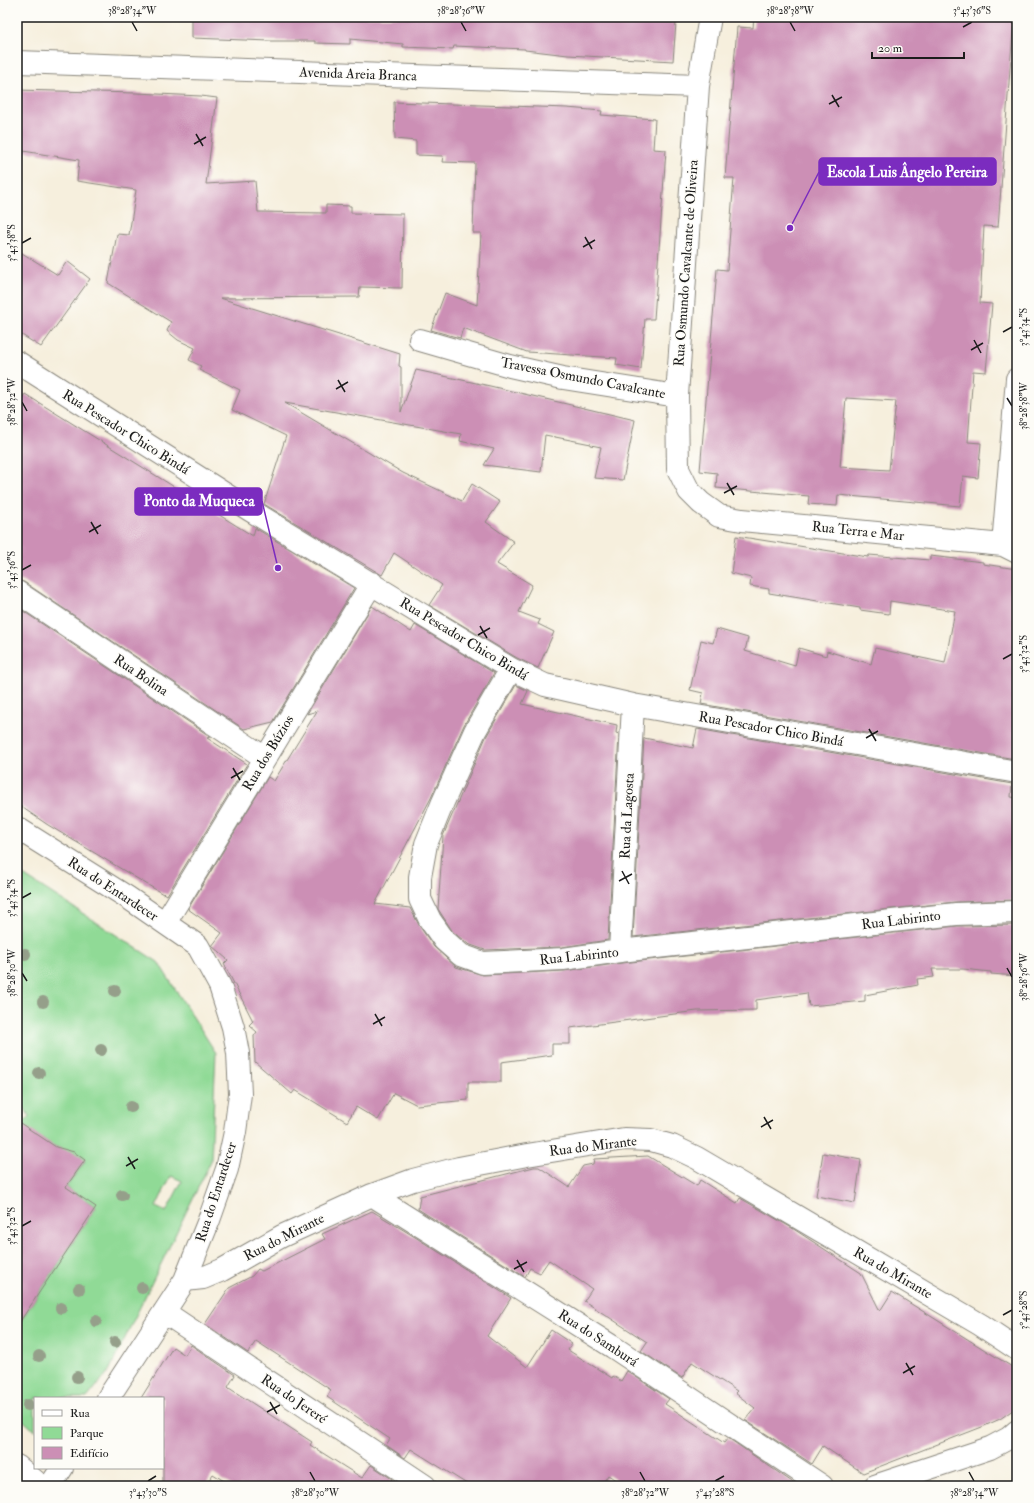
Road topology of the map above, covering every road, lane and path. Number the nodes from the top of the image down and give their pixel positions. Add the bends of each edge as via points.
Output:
1 (710, 17) edge
2 (17, 62) edge
3 (698, 86) junction
4 (420, 340) dead end
5 (17, 362) edge
6 (1017, 379) edge
7 (677, 396) junction
8 (701, 503) joint
9 (1010, 548) edge
10 (372, 583) junction
11 (17, 592) edge
12 (511, 669) junction
13 (633, 705) junction
14 (265, 758) junction
15 (1017, 772) edge
16 (17, 828) edge
17 (1017, 912) edge
18 (165, 922) junction
19 (620, 951) junction
20 (372, 1195) junction
21 (185, 1280) junction
22 (164, 1312) junction
23 (1017, 1349) edge
24 (109, 1397) edge
25 (1017, 1431) edge
26 (17, 1466) edge
27 (61, 1469) edge
28 (41, 1486) edge
29 (50, 1486) edge
30 (425, 1486) edge
31 (822, 1486) edge
32 (875, 1486) edge

1 - 3 street, Rua Osmundo Cavalcante de Oliveira
2 - 3 street, Avenida Areia Branca
3 - 7 street, Rua Osmundo Cavalcante de Oliveira
4 - 7 street, Travessa Osmundo Cavalcante via 540,373
5 - 10 street, Rua Pescador Chico Bindá via 250,510
6 - 9 street
7 - 8 street, Rua Osmundo Cavalcante de Oliveira via 678,469 689,491
8 - 9 street, Rua Terra e Mar via 719,516 742,520
10 - 12 street, Rua Pescador Chico Bindá
10 - 14 street, Rua dos Búzios
11 - 14 street, Rua Bolina
12 - 13 street, Rua Pescador Chico Bindá via 545,685
12 - 19 street, Rua Labirinto via 475,732 426,844 420,877 420,899 444,940 461,955 483,963 564,959
13 - 15 street, Rua Pescador Chico Bindá
13 - 19 street, Rua da Lagosta
14 - 18 street, Rua dos Búzios
16 - 18 street, Rua do Entardecer
17 - 19 street, Rua Labirinto via 956,914
18 - 21 street, Rua do Entardecer via 198,946 214,973 233,1027 240,1076 235,1132 226,1169
20 - 21 street, Rua do Mirante via 282,1236 222,1270 204,1278
20 - 23 street, Rua do Mirante via 413,1180 459,1168 616,1140 651,1140 672,1146 697,1158 981,1324
20 - 31 street, Rua do Samburá via 613,1347
21 - 22 street, Rua do Entardecer
22 - 24 street, Rua do Entardecer
22 - 30 street, Rua do Jereré
25 - 32 street via 990,1448
26 - 28 street
27 - 29 street

